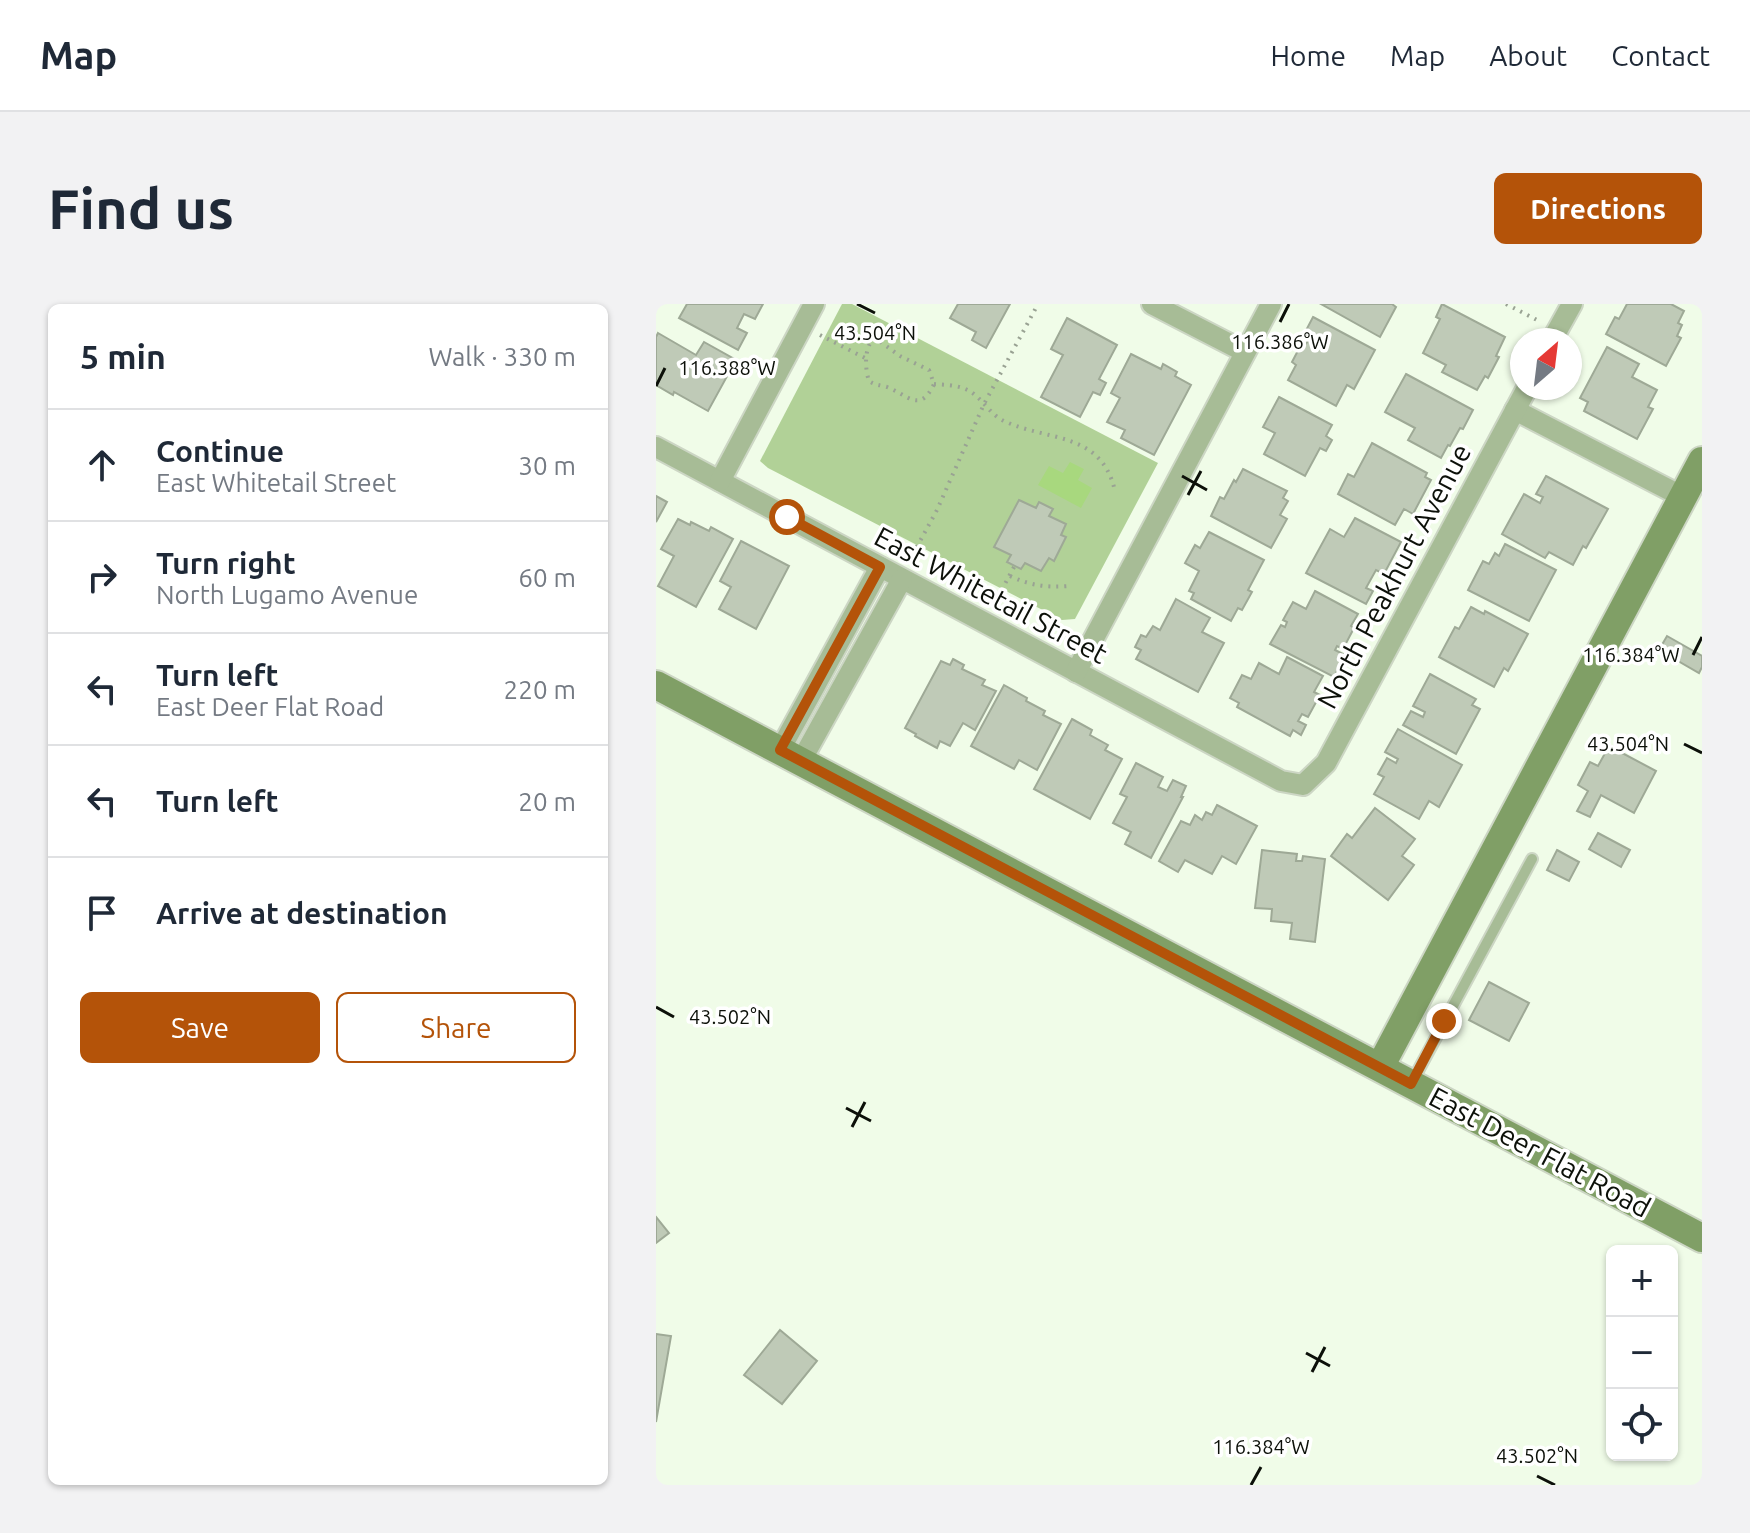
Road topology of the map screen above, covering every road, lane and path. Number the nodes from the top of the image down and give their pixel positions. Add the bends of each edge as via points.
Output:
1 (814, 304) edge
2 (1038, 304) edge
3 (1152, 304) edge
4 (1271, 304) edge
5 (1506, 304) edge
6 (1572, 304) edge
7 (1541, 322) dead end
8 (1559, 328) edge
9 (820, 335) dead end
10 (1245, 352) junction
11 (867, 359) junction
12 (934, 384) junction
13 (1520, 400) edge
14 (984, 404) junction
15 (1515, 410) junction
16 (656, 447) edge
17 (1702, 461) edge
18 (720, 481) junction
19 (1115, 491) dead end
20 (1683, 497) junction
21 (880, 567) junction
22 (1014, 567) dead end
23 (905, 571) junction
24 (1010, 576) junction
25 (1068, 586) dead end
26 (998, 597) dead end
27 (1076, 672) junction
28 (656, 685) edge
29 (791, 756) junction
30 (1303, 785) joint
31 (1532, 859) dead end
32 (1380, 1067) junction
33 (1411, 1084) junction
34 (1702, 1238) edge

1 - 18 street
2 - 14 path
3 - 10 street
4 - 10 street
5 - 7 path
6 - 8 street
9 - 11 path
10 - 27 street
11 - 12 path via 872,384 909,400 927,396
11 - 12 path via 869,343 878,340 929,370
12 - 14 path via 967,390
13 - 15 street, North Peakhurt Avenue
14 - 19 path via 1007,422 1088,450 1108,469
14 - 23 path
15 - 20 street
15 - 30 street, North Peakhurt Avenue via 1326,763
16 - 18 street, East Whitetail Street
17 - 20 street
18 - 21 street, East Whitetail Street
20 - 32 street
21 - 23 street, East Whitetail Street
21 - 29 street
22 - 24 path
23 - 27 street, East Whitetail Street
23 - 29 street
24 - 25 path via 1046,588
24 - 26 path
27 - 30 street, East Whitetail Street via 1281,781
28 - 29 street, East Deer Flat Road
29 - 32 street, East Deer Flat Road
31 - 33 lane
32 - 33 street, East Deer Flat Road
33 - 34 street, East Deer Flat Road

